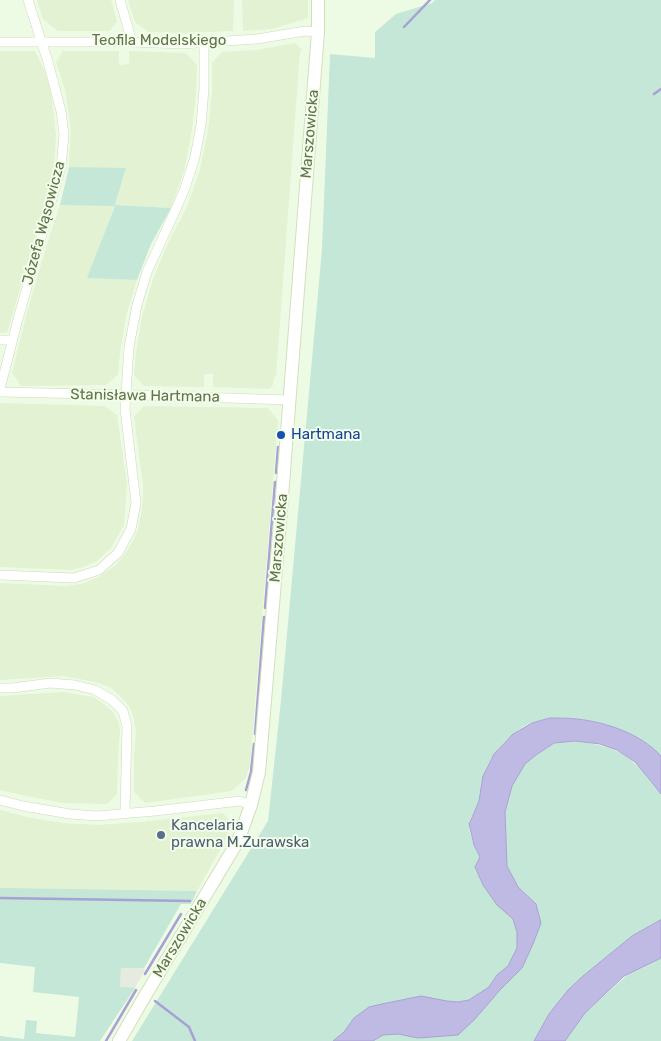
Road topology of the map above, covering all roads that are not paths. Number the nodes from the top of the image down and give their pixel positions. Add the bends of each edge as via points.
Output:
1 (28, 0) edge
2 (120, 0) edge
3 (318, 0) edge
4 (318, 32) junction
5 (0, 42) edge
6 (41, 42) junction
7 (132, 42) junction
8 (204, 43) junction
9 (0, 340) edge
10 (13, 340) junction
11 (0, 389) edge
12 (0, 392) edge
13 (126, 395) junction
14 (289, 400) junction
15 (0, 575) edge
16 (0, 688) edge
17 (0, 800) edge
18 (250, 804) junction
19 (125, 813) junction
20 (120, 1041) edge

1 - 6 street, Józefa Wąsowicza
2 - 7 street
3 - 4 street, Marszowicka
4 - 8 street, Teofila Modelskiego
4 - 14 street, Marszowicka
5 - 6 street, Teofila Modelskiego
6 - 7 street, Teofila Modelskiego
6 - 10 street, Józefa Wąsowicza via 61,111 64,135 61,167
7 - 8 street, Teofila Modelskiego
8 - 13 street via 204,88 195,157 185,188 147,272 137,305 129,347
9 - 10 street
10 - 11 street, Józefa Wąsowicza
12 - 13 street, Stanisława Hartmana
13 - 14 street, Stanisława Hartmana
13 - 15 street via 136,503 131,529 118,554 99,570 74,578
14 - 18 street, Marszowicka via 262,741 259,772
16 - 19 street via 75,685 96,690 112,700 123,711 128,726
17 - 19 street via 70,814
18 - 19 street via 240,800
18 - 20 street, Marszowicka via 238,841

